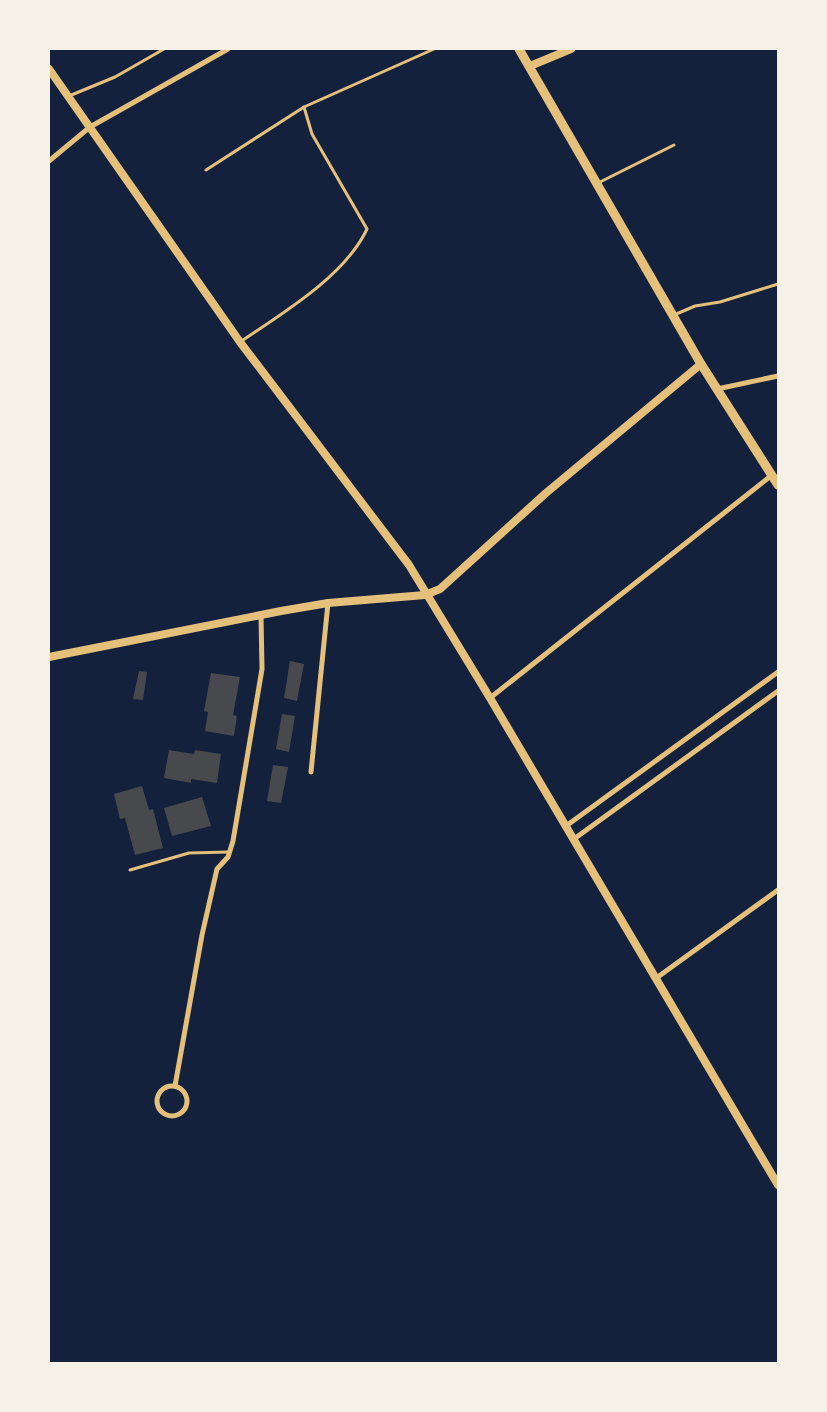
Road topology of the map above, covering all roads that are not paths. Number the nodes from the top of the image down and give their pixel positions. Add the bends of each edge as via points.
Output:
1 (164, 49) edge
2 (434, 49) edge
3 (519, 49) edge
4 (572, 49) edge
5 (225, 50) edge
6 (530, 66) junction
7 (49, 69) edge
8 (68, 97) junction
9 (304, 107) junction
10 (90, 127) junction
11 (674, 145) dead end
12 (49, 161) edge
13 (206, 170) dead end
14 (597, 184) junction
15 (778, 284) edge
16 (673, 316) junction
17 (240, 342) junction
18 (701, 364) junction
19 (778, 376) edge
20 (717, 390) junction
21 (772, 475) junction
22 (778, 485) edge
23 (426, 595) junction
24 (328, 603) junction
25 (261, 616) junction
26 (49, 657) edge
27 (778, 672) edge
28 (778, 691) edge
29 (490, 698) junction
30 (311, 772) dead end
31 (566, 826) junction
32 (574, 839) junction
33 (230, 852) junction
34 (130, 870) dead end
35 (778, 890) edge
36 (655, 979) junction
37 (175, 1086) junction
38 (778, 1185) edge

1 - 8 lane via 115,77
2 - 9 lane
3 - 6 main road
4 - 6 street
5 - 10 street
6 - 14 main road
7 - 8 street
8 - 10 street
9 - 13 lane
9 - 17 lane via 312,134 367,228 359,246 307,296
10 - 12 street
10 - 17 street
11 - 14 lane
14 - 16 main road
15 - 16 lane via 720,302 695,306
16 - 18 main road
17 - 23 street via 409,565
18 - 20 main road
18 - 23 street via 546,493 440,589
19 - 20 street
20 - 21 main road
21 - 22 main road
21 - 29 street
23 - 24 street
23 - 29 street
24 - 25 street
24 - 30 street
25 - 26 street
25 - 33 street via 262,669
27 - 31 street
28 - 32 street
29 - 31 street
31 - 32 street
32 - 36 street
33 - 34 lane via 189,853
33 - 37 street via 217,869
35 - 36 street
36 - 38 street
37 - 37 street via 165,1088 157,1099 159,1109 167,1115 180,1113 186,1105 183,1091

